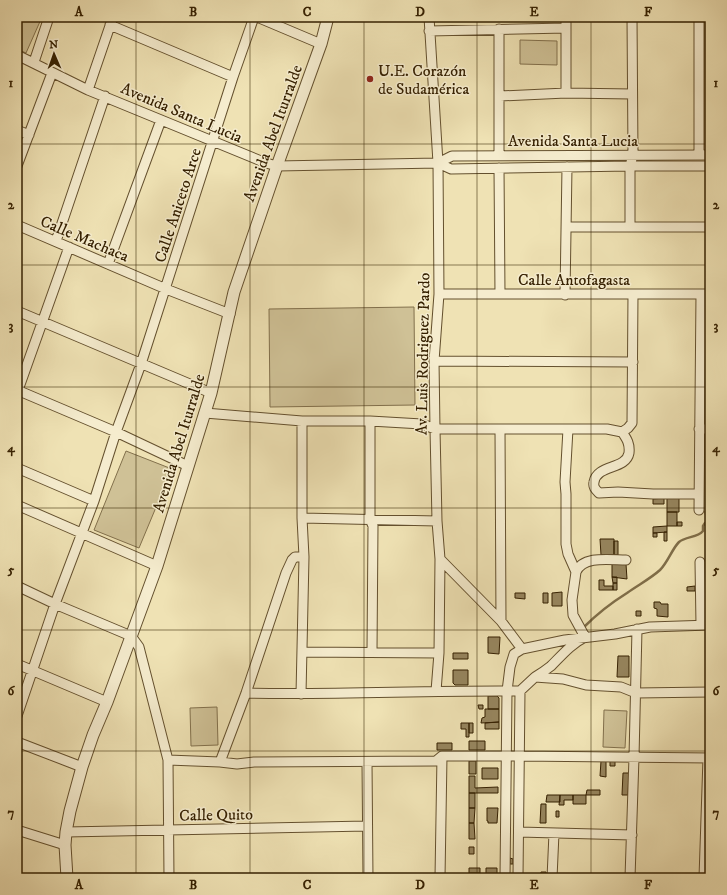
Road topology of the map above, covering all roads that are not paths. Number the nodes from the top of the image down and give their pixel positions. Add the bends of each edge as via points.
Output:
1 (49, 17) edge
2 (256, 17) edge
3 (328, 17) edge
4 (429, 17) edge
5 (566, 17) edge
6 (632, 17) edge
7 (699, 17) edge
8 (112, 21) edge
9 (566, 28) junction
10 (499, 29) junction
11 (429, 31) junction
12 (321, 44) junction
13 (17, 55) edge
14 (34, 62) junction
15 (52, 73) junction
16 (233, 77) junction
17 (88, 90) junction
18 (566, 93) junction
19 (632, 94) junction
20 (105, 96) junction
21 (500, 96) junction
22 (161, 120) junction
23 (17, 130) edge
24 (29, 135) junction
25 (213, 141) junction
26 (634, 155) junction
27 (699, 155) junction
28 (710, 155) edge
29 (499, 156) junction
30 (438, 163) junction
31 (17, 166) edge
32 (277, 166) junction
33 (630, 166) junction
34 (710, 166) edge
35 (499, 168) junction
36 (568, 168) junction
37 (17, 225) edge
38 (567, 227) junction
39 (630, 227) junction
40 (710, 227) edge
41 (56, 241) junction
42 (69, 246) junction
43 (108, 264) junction
44 (166, 289) junction
45 (439, 294) junction
46 (500, 294) junction
47 (633, 294) junction
48 (705, 294) edge
49 (565, 295) junction
50 (17, 311) edge
51 (230, 314) junction
52 (41, 322) junction
53 (700, 360) junction
54 (710, 360) edge
55 (434, 361) junction
56 (633, 362) junction
57 (141, 364) junction
58 (17, 391) edge
59 (211, 393) junction
60 (205, 413) junction
61 (302, 421) junction
62 (370, 421) junction
63 (434, 429) junction
64 (500, 429) junction
65 (568, 429) junction
66 (699, 429) junction
67 (710, 429) edge
68 (116, 432) junction
69 (622, 432) junction
70 (188, 466) junction
71 (17, 468) edge
72 (699, 494) junction
73 (94, 501) junction
74 (17, 505) edge
75 (700, 510) dead end
76 (302, 518) junction
77 (370, 519) junction
78 (437, 521) junction
79 (81, 533) junction
80 (304, 557) junction
81 (440, 559) junction
82 (626, 560) dead end
83 (700, 562) dead end
84 (157, 566) junction
85 (576, 572) junction
86 (17, 586) edge
87 (55, 604) junction
88 (501, 621) junction
89 (706, 625) edge
90 (637, 629) junction
91 (131, 636) junction
92 (585, 637) junction
93 (522, 649) junction
94 (302, 652) junction
95 (372, 652) junction
96 (439, 652) junction
97 (17, 664) edge
98 (32, 671) junction
99 (535, 678) junction
100 (436, 691) junction
101 (507, 691) junction
102 (520, 691) junction
103 (636, 692) junction
104 (710, 692) edge
105 (246, 693) junction
106 (301, 694) junction
107 (107, 702) junction
108 (17, 716) edge
109 (17, 742) edge
110 (442, 756) junction
111 (519, 756) junction
112 (506, 757) junction
113 (634, 757) junction
114 (709, 758) edge
115 (168, 760) junction
116 (220, 762) junction
117 (367, 762) junction
118 (82, 767) junction
119 (708, 803) edge
120 (367, 826) junction
121 (17, 830) edge
122 (168, 830) junction
123 (66, 832) junction
124 (519, 832) junction
125 (554, 833) junction
126 (632, 835) junction
127 (64, 845) junction
128 (707, 867) edge
129 (67, 878) edge
130 (169, 878) edge
131 (368, 878) edge
132 (440, 878) edge
133 (505, 878) edge
134 (518, 878) edge
135 (552, 878) edge
136 (630, 878) edge
137 (704, 878) edge

1 - 14 street
2 - 12 street
2 - 16 street, Calle Aniceto Arce
3 - 12 street, Avenida Abel Iturralde
4 - 11 street, Av. Luis Rodriguez Pardo
5 - 9 street
6 - 19 street
7 - 27 street
8 - 16 street
8 - 17 street
9 - 10 street
9 - 18 street
10 - 11 street
10 - 21 street
11 - 30 street, Av. Luis Rodriguez Pardo
12 - 32 street, Avenida Abel Iturralde
13 - 14 street, Avenida Santa Lucia
14 - 15 street, Avenida Santa Lucia
15 - 17 street, Avenida Santa Lucia
15 - 24 street
16 - 25 street, Calle Aniceto Arce
17 - 20 street, Avenida Santa Lucia
18 - 19 street
18 - 21 street
19 - 26 street
20 - 22 street, Avenida Santa Lucia
20 - 41 street
21 - 29 street
22 - 25 street, Avenida Santa Lucia
22 - 43 street
23 - 24 street
24 - 31 street
25 - 32 street, Avenida Santa Lucia
25 - 44 street, Calle Aniceto Arce
26 - 27 street, Avenida Santa Lucia
26 - 29 street, Avenida Santa Lucia
26 - 33 street
27 - 28 street, Avenida Santa Lucia
29 - 30 street, Avenida Santa Lucia via 452,156
30 - 32 street, Avenida Santa Lucia
30 - 35 street, Avenida Santa Lucia via 451,169
30 - 45 street, Av. Luis Rodriguez Pardo
32 - 51 street, Avenida Abel Iturralde via 234,292
33 - 34 street, Avenida Santa Lucia
33 - 36 street, Avenida Santa Lucia
33 - 39 street
35 - 36 street, Avenida Santa Lucia
35 - 46 street
36 - 38 street
37 - 41 street, Calle Machaca
38 - 39 street
38 - 49 street
39 - 40 street
41 - 42 street, Calle Machaca
42 - 43 street, Calle Machaca
42 - 52 street
43 - 44 street, Calle Machaca
44 - 51 street, Calle Machaca
44 - 57 street, Calle Aniceto Arce
45 - 46 street, Calle Antofagasta
45 - 55 street, Av. Luis Rodriguez Pardo
46 - 49 street, Calle Antofagasta
47 - 48 street, Calle Antofagasta
47 - 49 street, Calle Antofagasta
47 - 56 street
48 - 53 street
50 - 52 street
51 - 59 street, Avenida Abel Iturralde
52 - 57 street
52 - 58 street
53 - 54 street
53 - 66 street
55 - 56 street
55 - 63 street, Av. Luis Rodriguez Pardo
56 - 69 street via 632,423
57 - 59 street
57 - 68 street, Calle Aniceto Arce
58 - 68 street
59 - 60 street, Avenida Abel Iturralde
60 - 61 street
60 - 70 street, Avenida Abel Iturralde
61 - 62 street
61 - 76 street
62 - 63 street via 422,424
62 - 77 street
63 - 64 street
63 - 78 street, Av. Luis Rodriguez Pardo
64 - 65 street
64 - 88 street
65 - 69 street via 608,429
65 - 85 street via 566,532 568,554
66 - 67 street
66 - 72 street
68 - 70 street
68 - 73 street, Calle Aniceto Arce
69 - 72 street via 630,447 628,456 626,460 598,474 594,485 599,493
70 - 84 street, Avenida Abel Iturralde
71 - 73 street
72 - 75 street
73 - 79 street, Calle Aniceto Arce
74 - 79 street
76 - 77 street
76 - 80 street
77 - 78 street
77 - 95 street via 373,526
78 - 81 street, Av. Luis Rodriguez Pardo
79 - 84 street
79 - 87 street, Calle Aniceto Arce
80 - 94 street
80 - 105 street via 295,557 286,573
81 - 88 street
81 - 96 street, Av. Luis Rodriguez Pardo
82 - 85 street via 589,560 578,566
83 - 89 street
84 - 91 street, Avenida Abel Iturralde
85 - 92 street via 572,608
86 - 87 street
87 - 91 street
87 - 98 street, Calle Aniceto Arce
88 - 93 street
89 - 90 street
90 - 92 street
90 - 103 street
91 - 107 street, Avenida Abel Iturralde
91 - 115 street via 139,647
92 - 93 street
92 - 99 street
93 - 101 street via 514,654
94 - 95 street
94 - 106 street
95 - 96 street
96 - 100 street, Av. Luis Rodriguez Pardo
97 - 98 street
98 - 107 street
98 - 108 street, Calle Aniceto Arce
99 - 102 street
99 - 103 street via 621,687
100 - 101 street
100 - 106 street
101 - 102 street
101 - 112 street
102 - 111 street
103 - 104 street
103 - 113 street
105 - 106 street
105 - 116 street
107 - 118 street, Avenida Abel Iturralde
109 - 118 street
110 - 112 street
110 - 117 street via 436,761
110 - 132 street
111 - 112 street
111 - 113 street
111 - 124 street
112 - 133 street
113 - 114 street
113 - 126 street
114 - 119 street
115 - 116 street
115 - 122 street
116 - 117 street
117 - 120 street
118 - 123 street, Avenida Abel Iturralde
119 - 128 street
120 - 122 street, Calle Quito
120 - 131 street
121 - 127 street
122 - 123 street, Calle Quito
122 - 130 street
123 - 127 street, Avenida Abel Iturralde
124 - 125 street
124 - 134 street
125 - 126 street
125 - 135 street
126 - 136 street
127 - 129 street, Avenida Abel Iturralde
128 - 137 street

